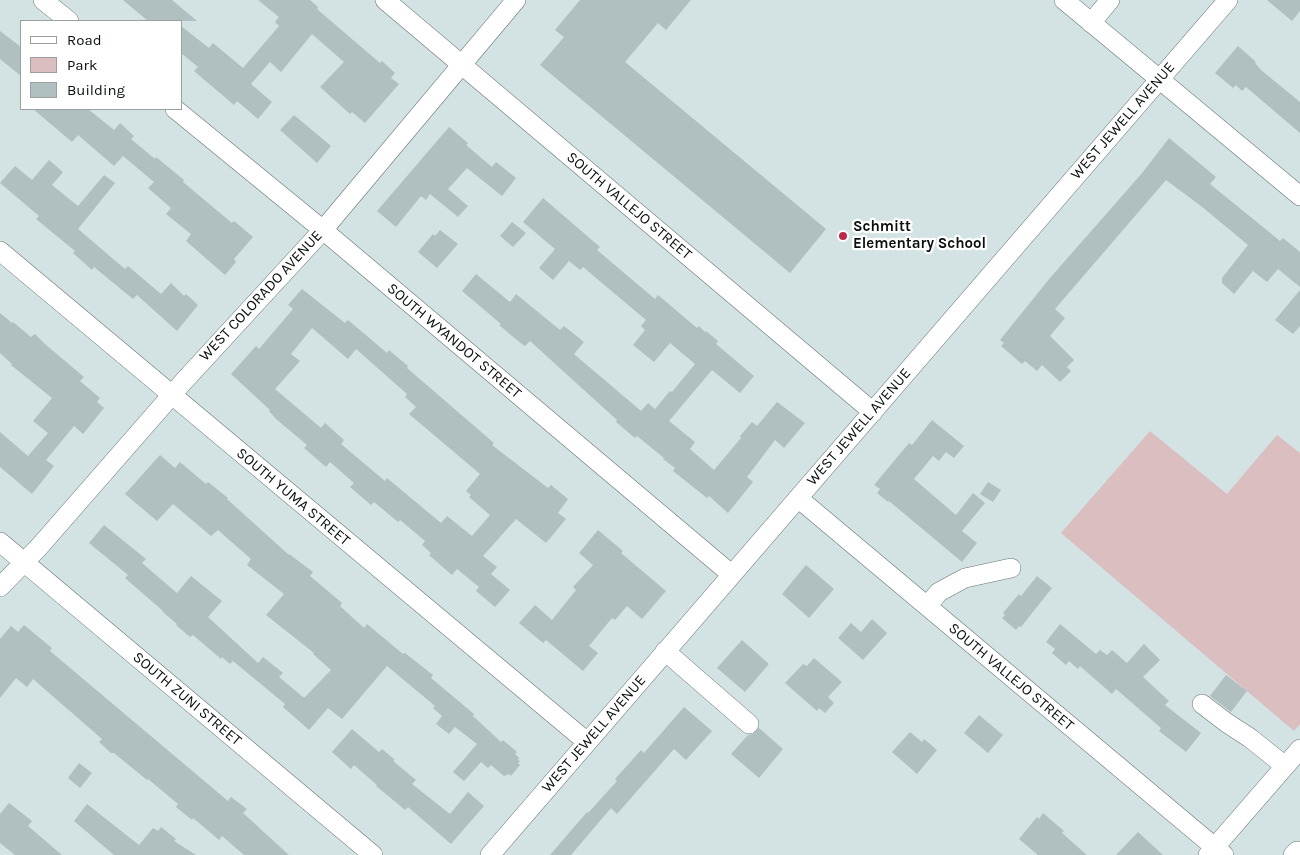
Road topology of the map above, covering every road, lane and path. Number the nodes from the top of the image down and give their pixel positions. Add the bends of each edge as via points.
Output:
1 (43, 0) edge
2 (385, 0) edge
3 (516, 0) edge
4 (1064, 0) edge
5 (1110, 0) edge
6 (1228, 0) edge
7 (68, 20) edge
8 (1091, 23) junction
9 (461, 65) junction
10 (1159, 79) junction
11 (176, 110) edge
12 (1300, 196) edge
13 (322, 230) junction
14 (0, 251) edge
15 (171, 395) junction
16 (873, 412) junction
17 (798, 498) junction
18 (0, 542) edge
19 (24, 562) junction
20 (1011, 568) dead end
21 (731, 574) junction
22 (0, 587) edge
23 (927, 606) junction
24 (665, 651) junction
25 (1202, 704) dead end
26 (749, 724) dead end
27 (587, 742) junction
28 (1300, 749) edge
29 (1285, 766) junction
30 (1216, 852) edge
31 (373, 855) edge
32 (490, 855) edge

1 - 7 street
2 - 9 street, SOUTH VALLEJO STREET
3 - 9 street, WEST COLORADO AVENUE
4 - 8 street
5 - 8 street
6 - 10 street, WEST JEWELL AVENUE
8 - 10 street
9 - 13 street, WEST COLORADO AVENUE
9 - 16 street, SOUTH VALLEJO STREET
10 - 12 street
10 - 16 street, WEST JEWELL AVENUE
11 - 13 street, SOUTH WYANDOT STREET
13 - 15 street, WEST COLORADO AVENUE
13 - 21 street, SOUTH WYANDOT STREET
14 - 15 street, SOUTH YUMA STREET
15 - 19 street, WEST COLORADO AVENUE
15 - 27 street, SOUTH YUMA STREET
16 - 17 street, WEST JEWELL AVENUE
17 - 21 street, WEST JEWELL AVENUE
17 - 23 street, SOUTH VALLEJO STREET
18 - 19 street, SOUTH ZUNI STREET
19 - 22 street, WEST COLORADO AVENUE
19 - 31 street, SOUTH ZUNI STREET
20 - 23 street via 964,578 939,592
21 - 24 street, WEST JEWELL AVENUE
23 - 30 street, SOUTH VALLEJO STREET
24 - 26 street
24 - 27 street, WEST JEWELL AVENUE
25 - 29 street
27 - 32 street, WEST JEWELL AVENUE
28 - 29 street
29 - 30 street

